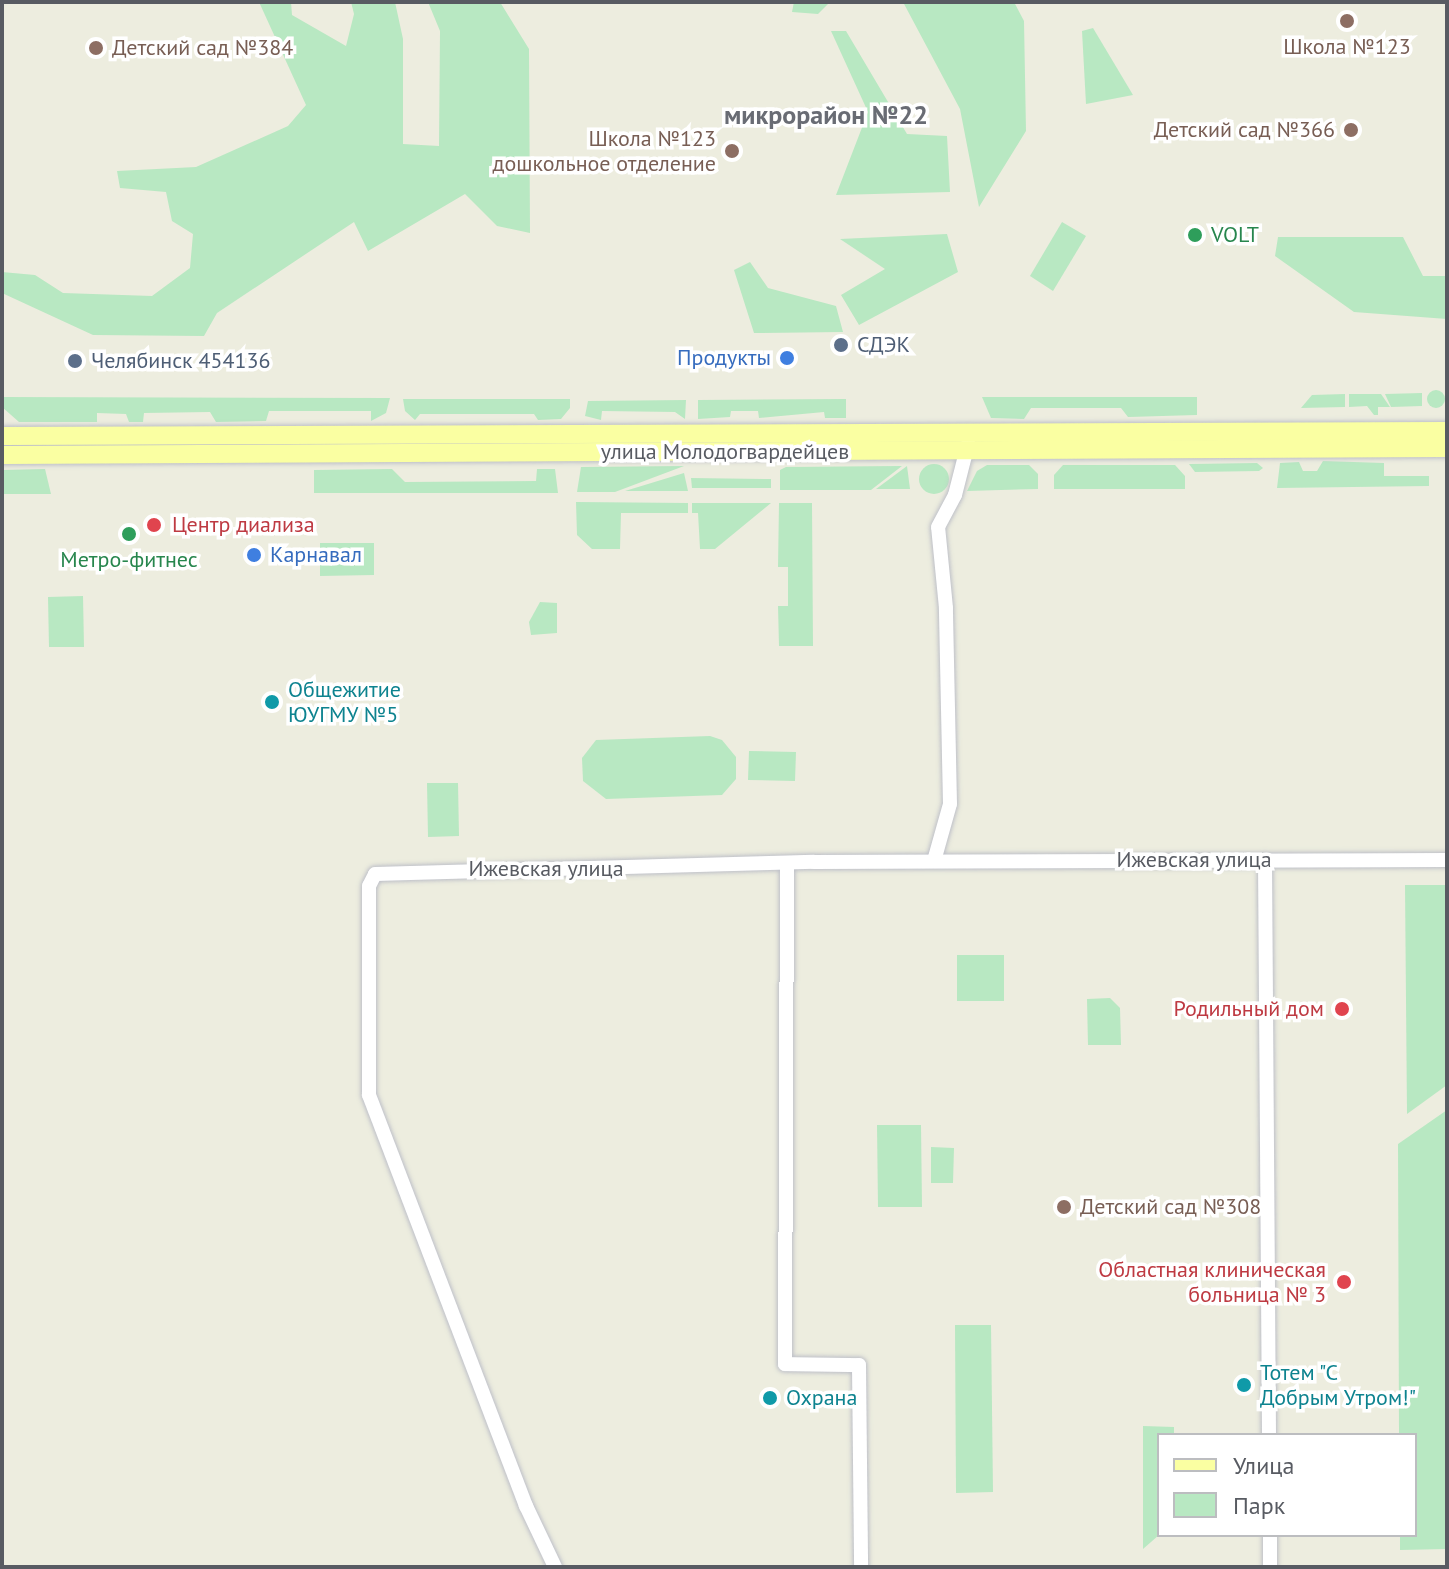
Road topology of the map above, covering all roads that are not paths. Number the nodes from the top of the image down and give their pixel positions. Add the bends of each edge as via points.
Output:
1 (1447, 431) edge
2 (2, 436) edge
3 (968, 442) junction
4 (1447, 448) edge
5 (2, 455) edge
6 (1265, 860) junction
7 (1447, 860) edge
8 (934, 861) junction
9 (787, 863) junction
10 (1269, 1433) edge
11 (1270, 1537) edge
12 (555, 1567) edge
13 (861, 1567) edge
14 (1270, 1567) edge

1 - 3 main road, улица Молодогвардейцев
2 - 3 main road, улица Молодогвардейцев
3 - 4 main road, улица Молодогвардейцев
3 - 5 main road, улица Молодогвардейцев
3 - 8 street via 955,495 938,527 946,608 950,804
6 - 7 street, Ижевская улица
6 - 8 street, Ижевская улица
6 - 10 street
8 - 9 street, Ижевская улица
9 - 12 street, Ижевская улица via 387,871 371,880 369,1095 516,1480
9 - 13 street via 785,1364 859,1365
11 - 14 street

